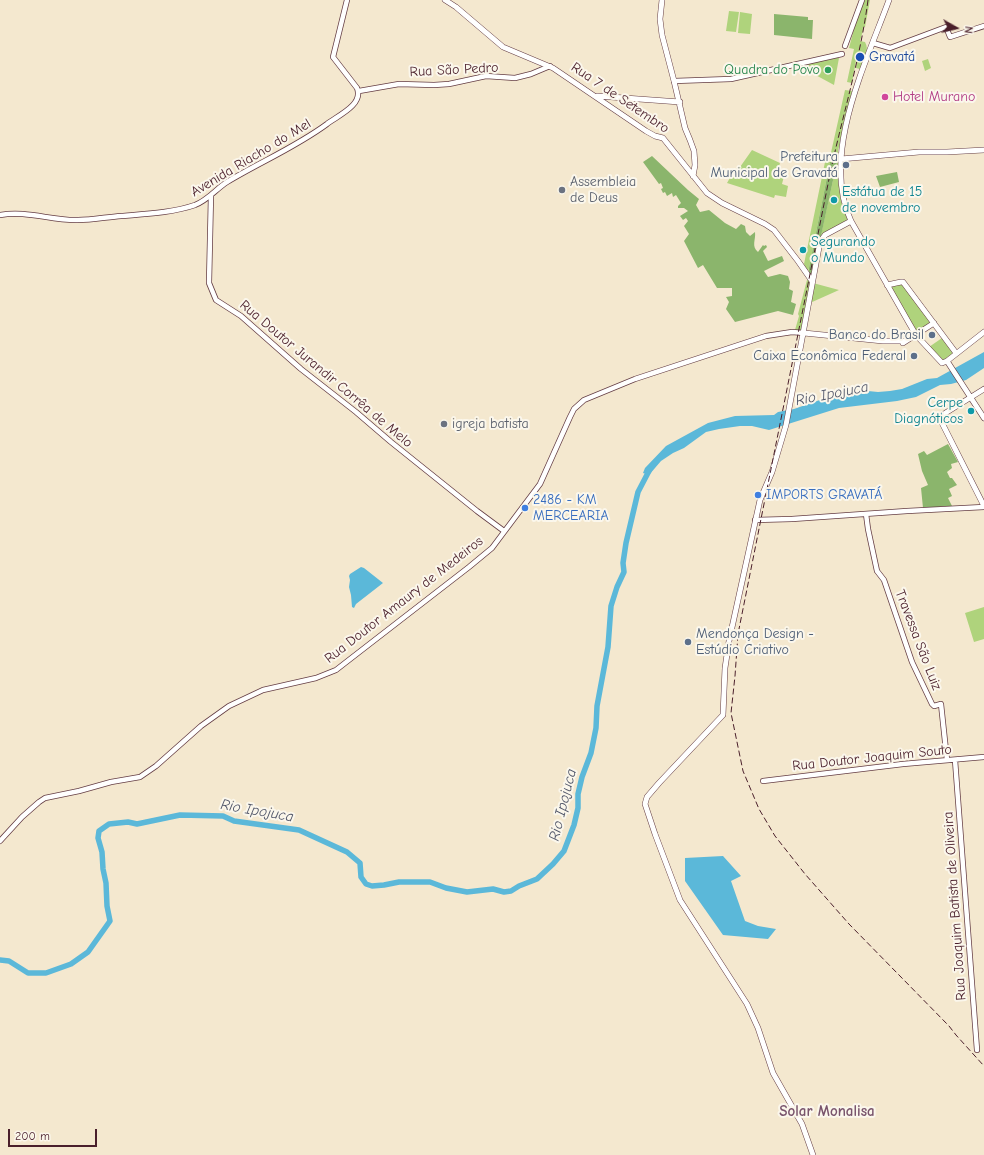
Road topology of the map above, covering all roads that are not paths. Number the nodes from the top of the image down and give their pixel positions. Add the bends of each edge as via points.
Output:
1 (347, 0) edge
2 (444, 0) edge
3 (662, 0) edge
4 (862, 0) edge
5 (889, 0) edge
6 (984, 26) edge
7 (873, 43) junction
8 (845, 46) dead end
9 (842, 54) dead end
10 (550, 66) junction
11 (674, 81) junction
12 (358, 94) junction
13 (596, 96) junction
14 (680, 102) junction
15 (984, 150) edge
16 (841, 160) junction
17 (693, 176) junction
18 (211, 195) junction
19 (0, 215) edge
20 (851, 221) junction
21 (812, 281) junction
22 (887, 285) junction
23 (934, 323) junction
24 (984, 332) edge
25 (804, 333) junction
26 (916, 335) junction
27 (956, 353) junction
28 (948, 362) junction
29 (984, 389) edge
30 (971, 398) junction
31 (984, 418) edge
32 (984, 507) edge
33 (866, 514) junction
34 (755, 520) junction
35 (504, 531) junction
36 (984, 757) edge
37 (946, 760) junction
38 (954, 760) junction
39 (762, 781) dead end
40 (0, 841) edge
41 (977, 1050) dead end
42 (813, 1155) edge

1 - 12 street via 333,57 356,85
2 - 10 main road, Rua 7 de Setembro via 456,7 503,47
3 - 11 main road via 660,26
4 - 8 street
5 - 7 main road
6 - 7 street via 950,37 946,27 890,48
7 - 16 main road via 854,95 842,144
9 - 11 street via 731,79
10 - 12 street, Rua São Pedro via 515,78 486,76 449,84 399,84
10 - 13 main road, Rua 7 de Setembro
11 - 14 main road
12 - 18 street, Avenida Riacho do Mel via 353,105 321,128 226,183
13 - 14 main road
13 - 17 main road, Rua 7 de Setembro via 651,134 663,138
14 - 17 main road via 685,128 694,151
15 - 16 main road via 919,152
16 - 20 main road via 843,199
17 - 21 main road, Rua 7 de Setembro via 714,198 774,230
18 - 19 street, Avenida Riacho do Mel via 195,205 158,213 79,220 10,213
18 - 35 street, Rua Doutor Jurandir Corrêa de Melo via 209,283 216,300 240,316 301,369
20 - 21 main road via 821,239
20 - 22 main road
21 - 25 main road
22 - 23 main road via 902,282
22 - 26 main road
23 - 26 main road
23 - 27 main road
24 - 27 main road
25 - 26 main road via 903,343
25 - 34 main road via 786,425
25 - 35 street, Rua Doutor Amaury de Medeiros via 783,333 758,338 635,379 584,400 574,409 540,484
26 - 28 main road via 943,363
27 - 28 main road
28 - 30 main road
29 - 30 main road
30 - 31 main road
30 - 32 main road via 939,417
32 - 33 street
33 - 34 street
33 - 37 street, Travessa São Luiz via 877,571 884,580 906,645 932,705 941,704
34 - 42 main road via 729,641 723,715 649,794 646,802 676,891 685,909 748,1004 773,1073 802,1124
35 - 40 street, Rua Doutor Amaury de Medeiros via 482,557 336,670 316,678 263,690 229,706 200,726 178,747 140,776 45,798 22,817
36 - 38 street, Rua Doutor Joaquim Souto
37 - 38 street, Rua Doutor Joaquim Souto
37 - 39 street, Rua Doutor Joaquim Souto
38 - 41 street, Rua Joaquim Batista de Oliveira

